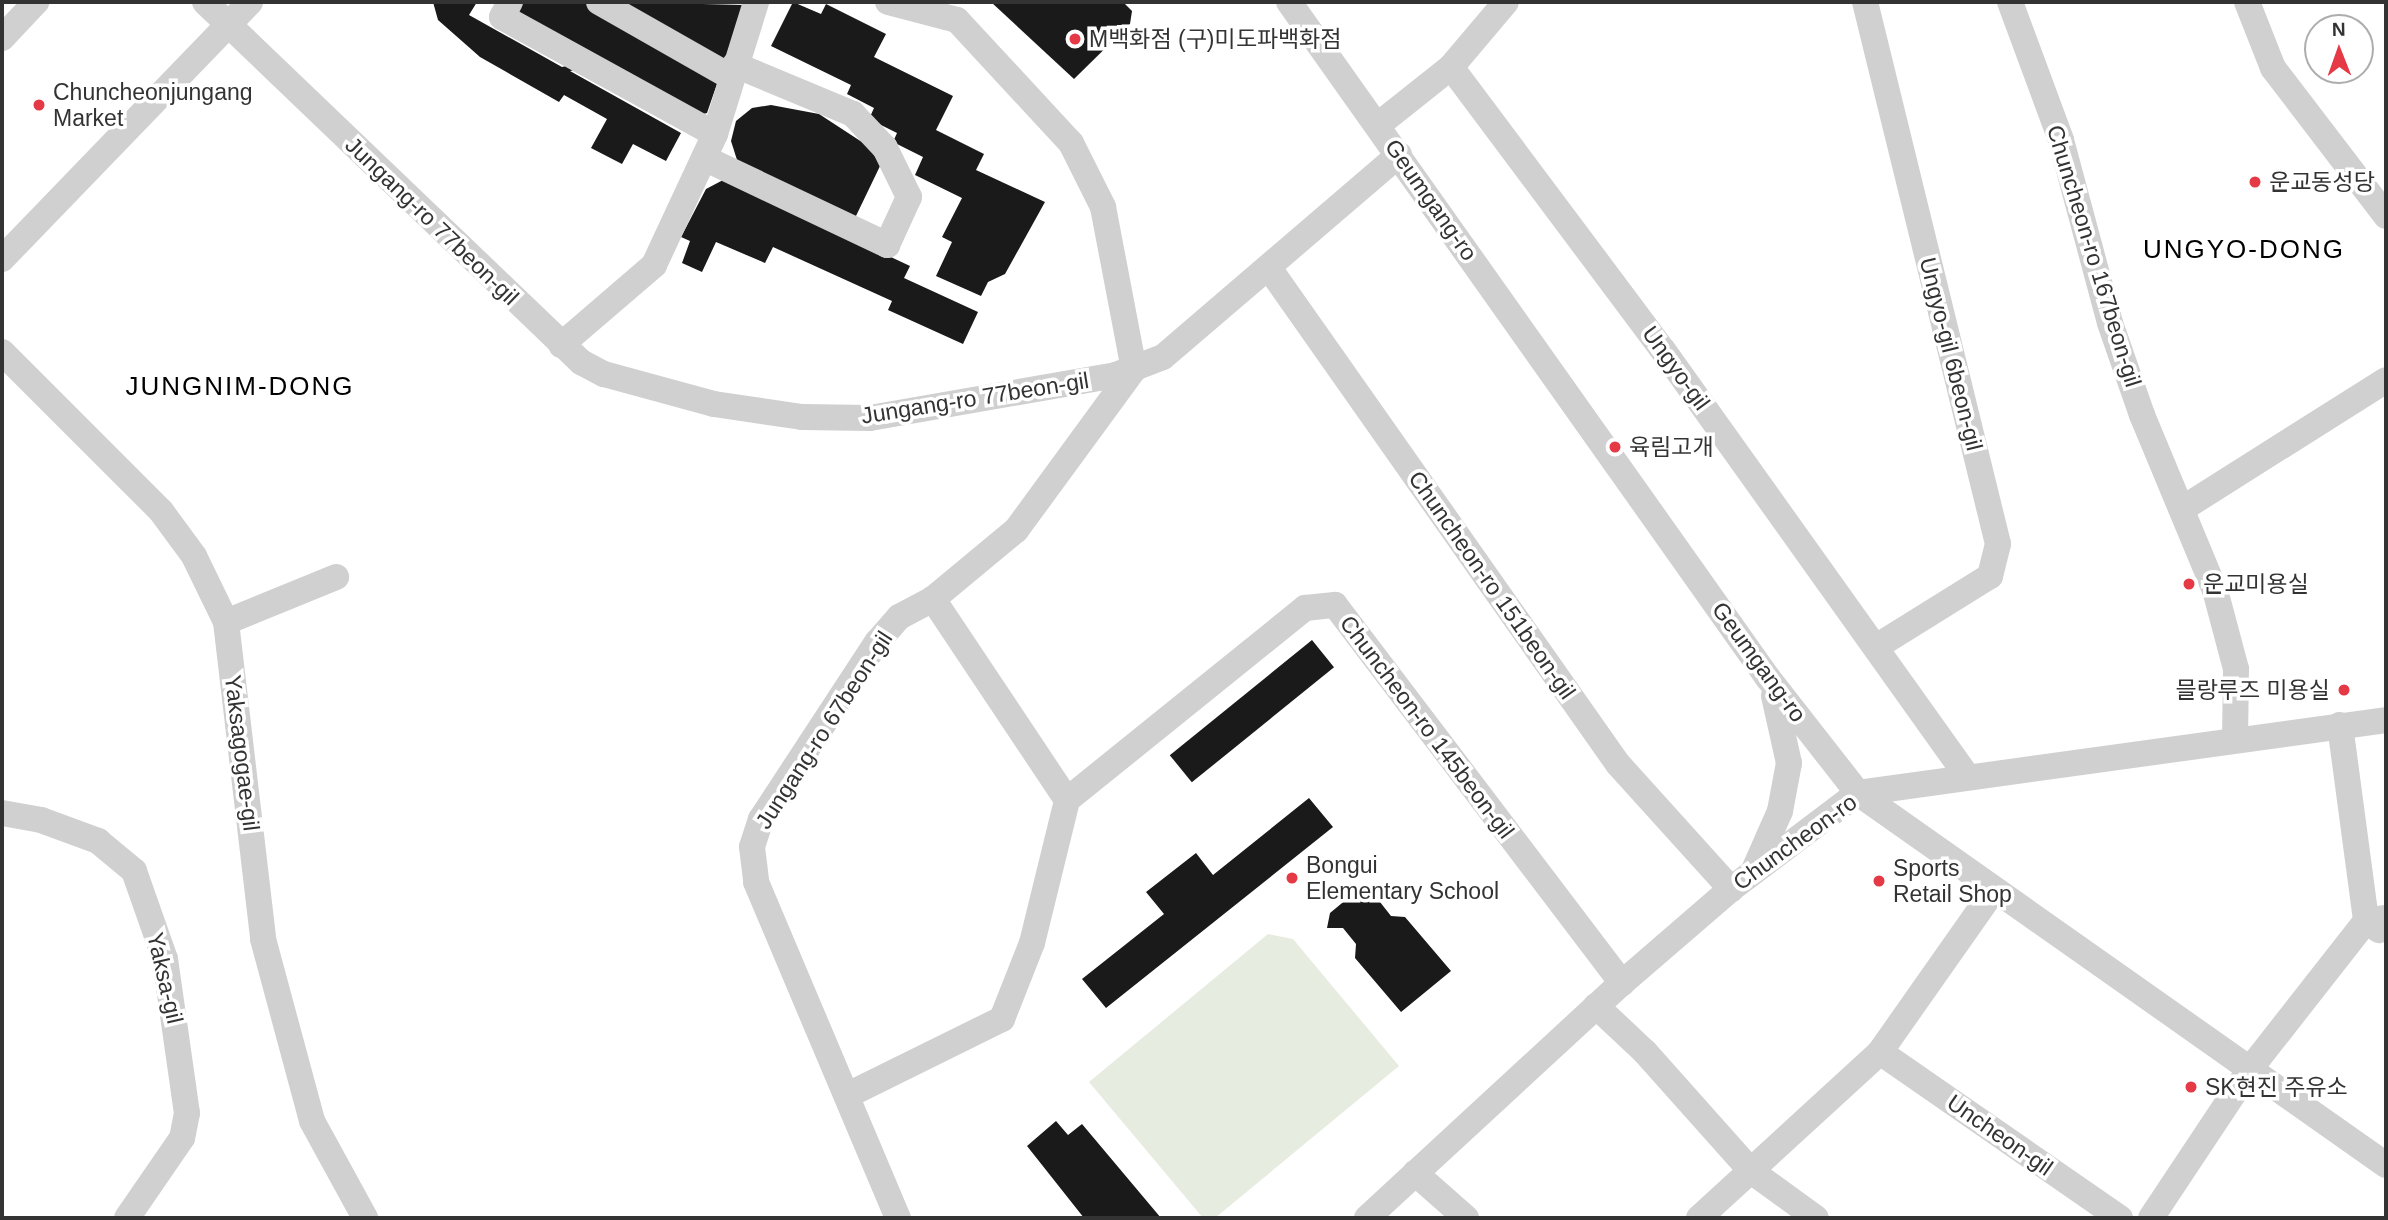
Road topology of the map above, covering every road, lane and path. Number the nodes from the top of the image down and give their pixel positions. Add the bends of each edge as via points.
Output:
1 (36, 2) edge
2 (205, 2) edge
3 (250, 2) edge
4 (510, 2) edge
5 (599, 2) edge
6 (757, 2) edge
7 (888, 2) edge
8 (1289, 2) edge
9 (1506, 2) edge
10 (1865, 2) edge
11 (2010, 2) edge
12 (2247, 2) edge
13 (228, 25) junction
14 (2, 38) edge
15 (1451, 67) junction
16 (733, 71) junction
17 (1378, 125) junction
18 (715, 134) junction
19 (1399, 155) junction
20 (704, 158) junction
21 (2386, 216) edge
22 (2, 259) edge
23 (1269, 268) junction
24 (561, 345) junction
25 (2, 352) edge
26 (1134, 369) junction
27 (2386, 380) edge
28 (2182, 509) junction
29 (336, 577) dead end
30 (933, 599) junction
31 (226, 622) junction
32 (1876, 647) junction
33 (1768, 678) junction
34 (2386, 720) edge
35 (2340, 725) junction
36 (2235, 740) junction
37 (1968, 776) junction
38 (1858, 793) junction
39 (1067, 800) junction
40 (2, 813) edge
41 (1753, 873) junction
42 (1731, 889) junction
43 (1994, 890) junction
44 (2380, 924) edge
45 (1622, 983) junction
46 (1596, 1006) junction
47 (1880, 1052) junction
48 (2250, 1069) junction
49 (848, 1095) junction
50 (2386, 1165) edge
51 (1751, 1171) junction
52 (1415, 1173) junction
53 (127, 1218) edge
54 (365, 1218) edge
55 (898, 1218) edge
56 (1367, 1218) edge
57 (1466, 1218) edge
58 (1699, 1218) edge
59 (1816, 1218) edge
60 (2120, 1218) edge
61 (2151, 1218) edge

1 - 14 street
2 - 13 street, Jungang-ro 77beon-gil
3 - 13 street
4 - 18 street via 502,16
5 - 16 street
6 - 16 street
7 - 26 street via 957,20 1071,143 1103,207
8 - 17 street, Geumgang-ro
9 - 15 street
10 - 32 street, Ungyo-gil 6beon-gil via 1998,544 1990,576
11 - 28 street, Chuncheon-ro 167beon-gil via 2061,141 2110,323
12 - 21 street via 2273,68
13 - 22 street
13 - 24 street, Jungang-ro 77beon-gil
15 - 17 street
15 - 32 street, Ungyo-gil
16 - 18 street
16 - 20 street via 853,114 885,148 909,197 887,245
17 - 19 street, Geumgang-ro
18 - 20 street
19 - 23 street, Jungang-ro 77beon-gil
19 - 33 street, Geumgang-ro
20 - 24 street via 654,265
23 - 26 street, Jungang-ro 77beon-gil via 1163,357
23 - 42 street, Chuncheon-ro 151beon-gil via 1618,764
24 - 26 street, Jungang-ro 77beon-gil via 604,374 714,404 802,417 870,418
25 - 31 street, Yaksagogae-gil via 161,511 194,556
26 - 30 street, Jungang-ro 67beon-gil via 1016,530
27 - 28 street
28 - 36 street, Chuncheon-ro 167beon-gil via 2215,590 2236,669
29 - 31 street
30 - 39 street
30 - 49 street, Jungang-ro 67beon-gil via 899,617 877,642 761,819 752,847 756,882
31 - 54 street, Yaksagogae-gil via 263,939 312,1121
32 - 37 street, Ungyo-gil
33 - 38 street, Geumgang-ro
33 - 41 street via 1789,763 1780,811
34 - 35 street, Chuncheon-ro
35 - 36 street, Chuncheon-ro
35 - 44 street
36 - 37 street, Chuncheon-ro
37 - 38 street, Chuncheon-ro
38 - 41 street, Chuncheon-ro
38 - 43 street, Geumgang-ro
39 - 45 street, Chuncheon-ro 145beon-gil via 1306,608 1335,605
39 - 49 street via 1032,943 1002,1019
40 - 53 street, Yaksa-gil via 41,820 98,841 134,871 166,959 187,1113 182,1138
41 - 42 street, Chuncheon-ro
42 - 45 street, Chuncheon-ro
43 - 47 street
43 - 48 street, Geumgang-ro
44 - 48 street
45 - 46 street, Chuncheon-ro
46 - 51 street
46 - 52 street, Chuncheon-ro
47 - 51 street
47 - 60 street, Uncheon-gil
48 - 50 street, Geumgang-ro
48 - 61 street
49 - 55 street, Jungang-ro 67beon-gil
51 - 58 street
51 - 59 street
52 - 56 street, Chuncheon-ro
52 - 57 street

